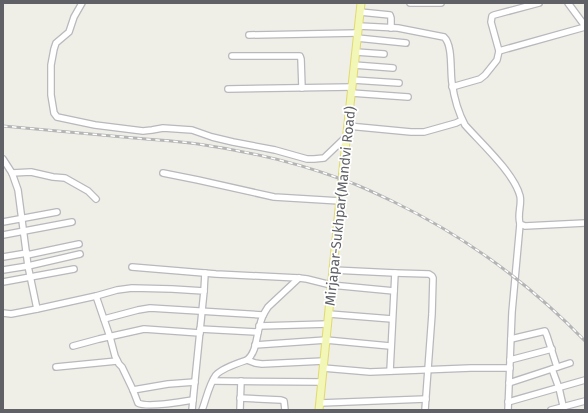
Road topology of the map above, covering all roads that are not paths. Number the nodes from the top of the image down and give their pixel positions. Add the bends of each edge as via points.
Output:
1 (82, 3) edge
2 (361, 3) edge
3 (410, 3) edge
4 (441, 3) edge
5 (539, 3) edge
6 (568, 3) edge
7 (360, 12) junction
8 (585, 27) edge
9 (390, 28) junction
10 (358, 32) junction
11 (249, 35) dead end
12 (406, 43) dead end
13 (499, 51) junction
14 (356, 52) junction
15 (384, 54) dead end
16 (232, 56) dead end
17 (354, 66) junction
18 (393, 68) dead end
19 (399, 83) dead end
20 (352, 87) junction
21 (452, 87) junction
22 (302, 88) junction
23 (228, 89) dead end
24 (408, 97) dead end
25 (462, 120) junction
26 (348, 126) junction
27 (347, 136) junction
28 (3, 159) edge
29 (12, 173) junction
30 (163, 173) dead end
31 (96, 199) dead end
32 (340, 201) junction
33 (57, 212) dead end
34 (21, 219) junction
35 (3, 222) edge
36 (72, 222) dead end
37 (585, 223) edge
38 (520, 224) junction
39 (23, 231) junction
40 (3, 235) edge
41 (79, 244) dead end
42 (27, 254) junction
43 (80, 254) dead end
44 (3, 257) edge
45 (28, 266) junction
46 (132, 267) dead end
47 (74, 269) dead end
48 (3, 270) edge
49 (333, 270) junction
50 (205, 273) junction
51 (394, 274) junction
52 (30, 277) junction
53 (299, 278) junction
54 (3, 282) edge
55 (332, 285) junction
56 (394, 290) junction
57 (204, 292) junction
58 (96, 296) junction
59 (37, 309) junction
60 (202, 311) junction
61 (3, 313) edge
62 (328, 314) junction
63 (263, 315) junction
64 (104, 319) junction
65 (392, 319) junction
66 (328, 324) junction
67 (259, 329) junction
68 (200, 331) junction
69 (110, 337) junction
70 (511, 339) junction
71 (326, 340) junction
72 (256, 345) junction
73 (73, 346) dead end
74 (390, 346) junction
75 (552, 349) junction
76 (247, 360) junction
77 (510, 360) junction
78 (117, 361) junction
79 (570, 363) dead end
80 (324, 365) junction
81 (56, 367) dead end
82 (510, 368) junction
83 (555, 368) junction
84 (428, 370) junction
85 (390, 371) junction
86 (585, 380) edge
87 (213, 381) junction
88 (241, 381) junction
89 (195, 382) junction
90 (322, 382) junction
91 (509, 383) junction
92 (558, 388) junction
93 (133, 390) junction
94 (240, 398) junction
95 (193, 400) junction
96 (426, 400) junction
97 (585, 401) edge
98 (508, 402) junction
99 (319, 406) edge
100 (564, 408) edge
101 (192, 410) edge
102 (202, 410) edge
103 (240, 410) edge
104 (285, 410) edge
105 (425, 410) edge
106 (508, 410) edge
107 (551, 410) edge

1 - 27 street via 69,32 56,43 54,49 51,95 57,118 143,131 163,128 192,130 307,159 324,158
2 - 7 main road, Mirjapar-Sukhpar(Mandvi Road)
3 - 4 street
5 - 13 street via 492,16 491,22
6 - 8 street
7 - 9 street via 390,15
7 - 10 main road, Mirjapar-Sukhpar(Mandvi Road)
8 - 13 street
9 - 10 street
9 - 21 street via 444,37 448,41 450,52
10 - 11 street
10 - 12 street
10 - 14 main road, Mirjapar-Sukhpar(Mandvi Road)
13 - 21 street via 496,60 480,79
14 - 15 street
14 - 17 main road, Mirjapar-Sukhpar(Mandvi Road)
16 - 22 street via 300,56
17 - 18 street
17 - 20 main road, Mirjapar-Sukhpar(Mandvi Road)
19 - 20 street
20 - 22 street
20 - 24 street
20 - 26 main road, Mirjapar-Sukhpar(Mandvi Road)
21 - 25 street
22 - 23 street
25 - 26 street via 424,132
25 - 38 street via 513,181 520,197
26 - 27 main road, Mirjapar-Sukhpar(Mandvi Road)
27 - 32 main road, Mirjapar-Sukhpar(Mandvi Road)
28 - 29 street
29 - 31 street via 31,172 65,178 88,191
29 - 34 street via 18,190
30 - 32 street via 274,198
32 - 49 main road, Mirjapar-Sukhpar(Mandvi Road)
33 - 34 street
34 - 35 street
34 - 39 street
36 - 39 street
37 - 38 street via 524,226
38 - 70 street
39 - 40 street
39 - 42 street
41 - 42 street
42 - 44 street
42 - 45 street
43 - 45 street
45 - 48 street
45 - 52 street
46 - 50 street
47 - 52 street
49 - 51 street
49 - 55 main road, Mirjapar-Sukhpar(Mandvi Road)
50 - 53 street
50 - 57 street
51 - 56 street
51 - 84 street via 429,274 433,278
52 - 54 street
52 - 59 street
53 - 55 street
53 - 63 street
55 - 56 street
55 - 62 main road, Mirjapar-Sukhpar(Mandvi Road)
56 - 65 street
57 - 58 street via 136,288
57 - 60 street
58 - 59 street
58 - 64 street
59 - 61 street
60 - 63 street
60 - 64 street via 150,308
60 - 68 street
62 - 65 street
62 - 66 main road, Mirjapar-Sukhpar(Mandvi Road)
63 - 67 street
64 - 69 street
65 - 74 street
66 - 67 street
66 - 71 main road, Mirjapar-Sukhpar(Mandvi Road)
67 - 68 street
67 - 72 street
68 - 69 street via 144,329
68 - 89 street
69 - 73 street
69 - 78 street
70 - 75 street via 545,332
70 - 77 street
71 - 72 street
71 - 74 street
71 - 80 main road, Mirjapar-Sukhpar(Mandvi Road)
72 - 76 street
74 - 85 street
75 - 77 street
75 - 83 street
76 - 80 street via 262,364 300,361
76 - 87 street via 219,373
77 - 82 street
78 - 81 street
78 - 93 street
79 - 83 street
80 - 85 street via 370,372
80 - 90 main road, Mirjapar-Sukhpar(Mandvi Road)
82 - 84 street
82 - 91 street
83 - 91 street
83 - 92 street
84 - 85 street
84 - 96 street
86 - 92 street
87 - 88 street
87 - 102 street
88 - 90 street
88 - 94 street
89 - 93 street
89 - 95 street
90 - 99 main road, Mirjapar-Sukhpar(Mandvi Road)
91 - 98 street
92 - 98 street
92 - 100 street
93 - 95 street via 136,400 141,405
94 - 103 street
94 - 104 street via 281,400 285,403
95 - 101 street
96 - 99 street
96 - 105 street
97 - 100 street
98 - 106 street
100 - 107 street

